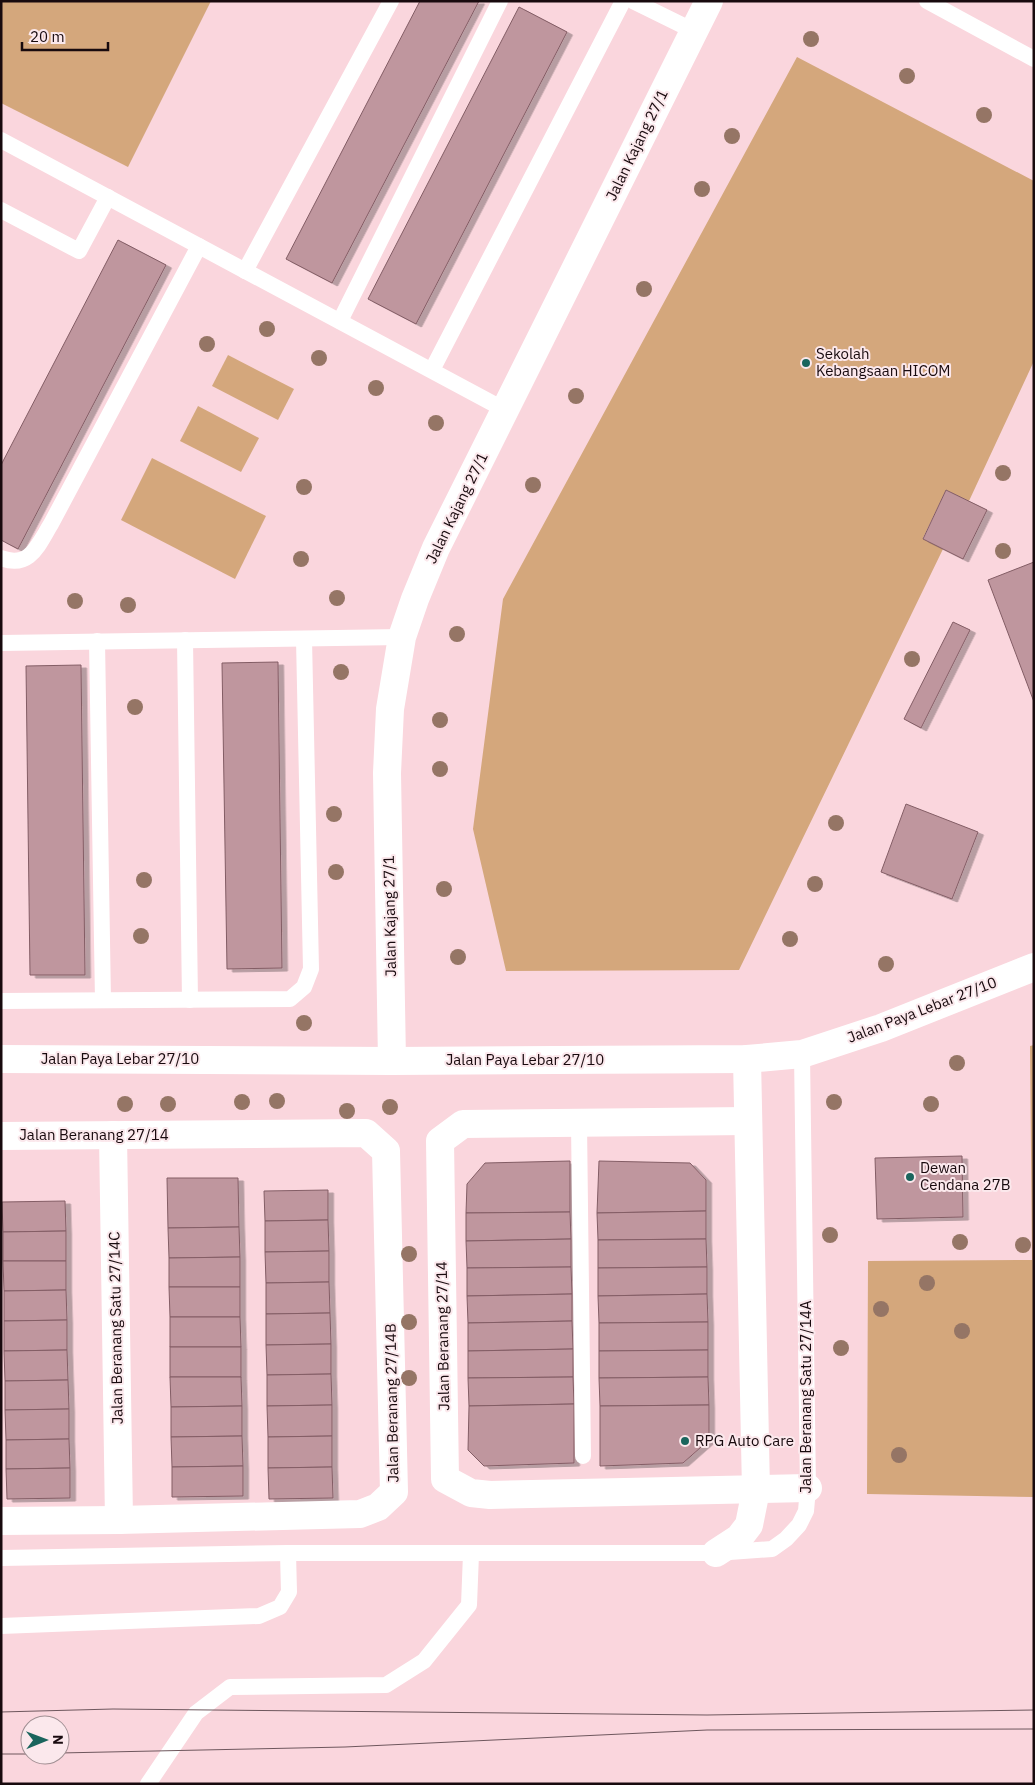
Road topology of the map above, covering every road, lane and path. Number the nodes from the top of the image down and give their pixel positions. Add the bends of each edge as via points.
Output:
1 (391, 1) edge
2 (500, 1) edge
3 (623, 1) edge
4 (632, 1) edge
5 (709, 1) edge
6 (927, 1) edge
7 (694, 31) junction
8 (1034, 59) edge
9 (1, 140) edge
10 (108, 197) junction
11 (1, 210) edge
12 (198, 246) junction
13 (245, 271) junction
14 (340, 321) junction
15 (432, 370) junction
16 (505, 410) junction
17 (1, 558) edge
18 (402, 637) junction
19 (304, 639) junction
20 (185, 640) junction
21 (97, 641) junction
22 (1, 643) edge
23 (1034, 967) edge
24 (103, 1000) junction
25 (190, 1000) junction
26 (1, 1001) edge
27 (802, 1054) junction
28 (1, 1059) edge
29 (747, 1059) junction
30 (392, 1062) junction
31 (748, 1121) junction
32 (579, 1123) junction
33 (366, 1133) joint
34 (113, 1135) junction
35 (1, 1136) edge
36 (583, 1456) dead end
37 (808, 1488) junction
38 (756, 1490) junction
39 (1, 1520) edge
40 (119, 1520) junction
41 (288, 1553) junction
42 (716, 1553) junction
43 (471, 1554) junction
44 (1, 1558) edge
45 (1, 1626) edge
46 (148, 1784) edge

1 - 13 lane
2 - 14 lane
3 - 15 lane
4 - 7 lane
5 - 7 street, Jalan Kajang 27/1
6 - 8 lane
7 - 16 street, Jalan Kajang 27/1
9 - 10 lane
10 - 11 lane via 79,252
10 - 12 lane
12 - 13 lane
12 - 17 lane via 31,556 9,561
13 - 14 lane
14 - 15 lane
15 - 16 lane
16 - 18 street, Jalan Kajang 27/1 via 436,548
18 - 19 lane
18 - 30 street, Jalan Kajang 27/1 via 390,709 387,773
19 - 20 lane
19 - 25 lane via 311,969 304,987 290,999
20 - 21 lane
20 - 25 lane
21 - 22 lane
21 - 24 lane
23 - 27 street, Jalan Paya Lebar 27/10 via 881,1028
24 - 25 lane
24 - 26 lane
27 - 29 street, Jalan Paya Lebar 27/10
27 - 37 lane, Jalan Beranang Satu 27/14A
28 - 30 street, Jalan Paya Lebar 27/10
29 - 30 street, Jalan Paya Lebar 27/10
29 - 31 street
31 - 32 street, Jalan Beranang 27/14
31 - 38 street
32 - 36 lane
32 - 38 street, Jalan Beranang 27/14 via 463,1124 440,1141 445,1479 472,1493 490,1495
33 - 34 street, Jalan Beranang 27/14
33 - 40 street, Jalan Beranang 27/14B via 386,1151 394,1492 378,1507 360,1514
34 - 35 street, Jalan Beranang 27/14
34 - 40 street, Jalan Beranang Satu 27/14C
37 - 38 street, Jalan Beranang 27/14
37 - 42 lane, Jalan Beranang Satu 27/14A via 806,1510 799,1525 772,1549
38 - 42 street via 749,1525 739,1538
39 - 40 street, Jalan Beranang 27/14B
41 - 43 lane, Jalan Beranang Satu 27/14A
41 - 44 lane, Jalan Beranang Satu 27/14A
41 - 45 lane via 289,1592 280,1607 260,1616
42 - 43 lane, Jalan Beranang Satu 27/14A
43 - 46 lane via 469,1605 424,1661 386,1685 230,1687 196,1713

